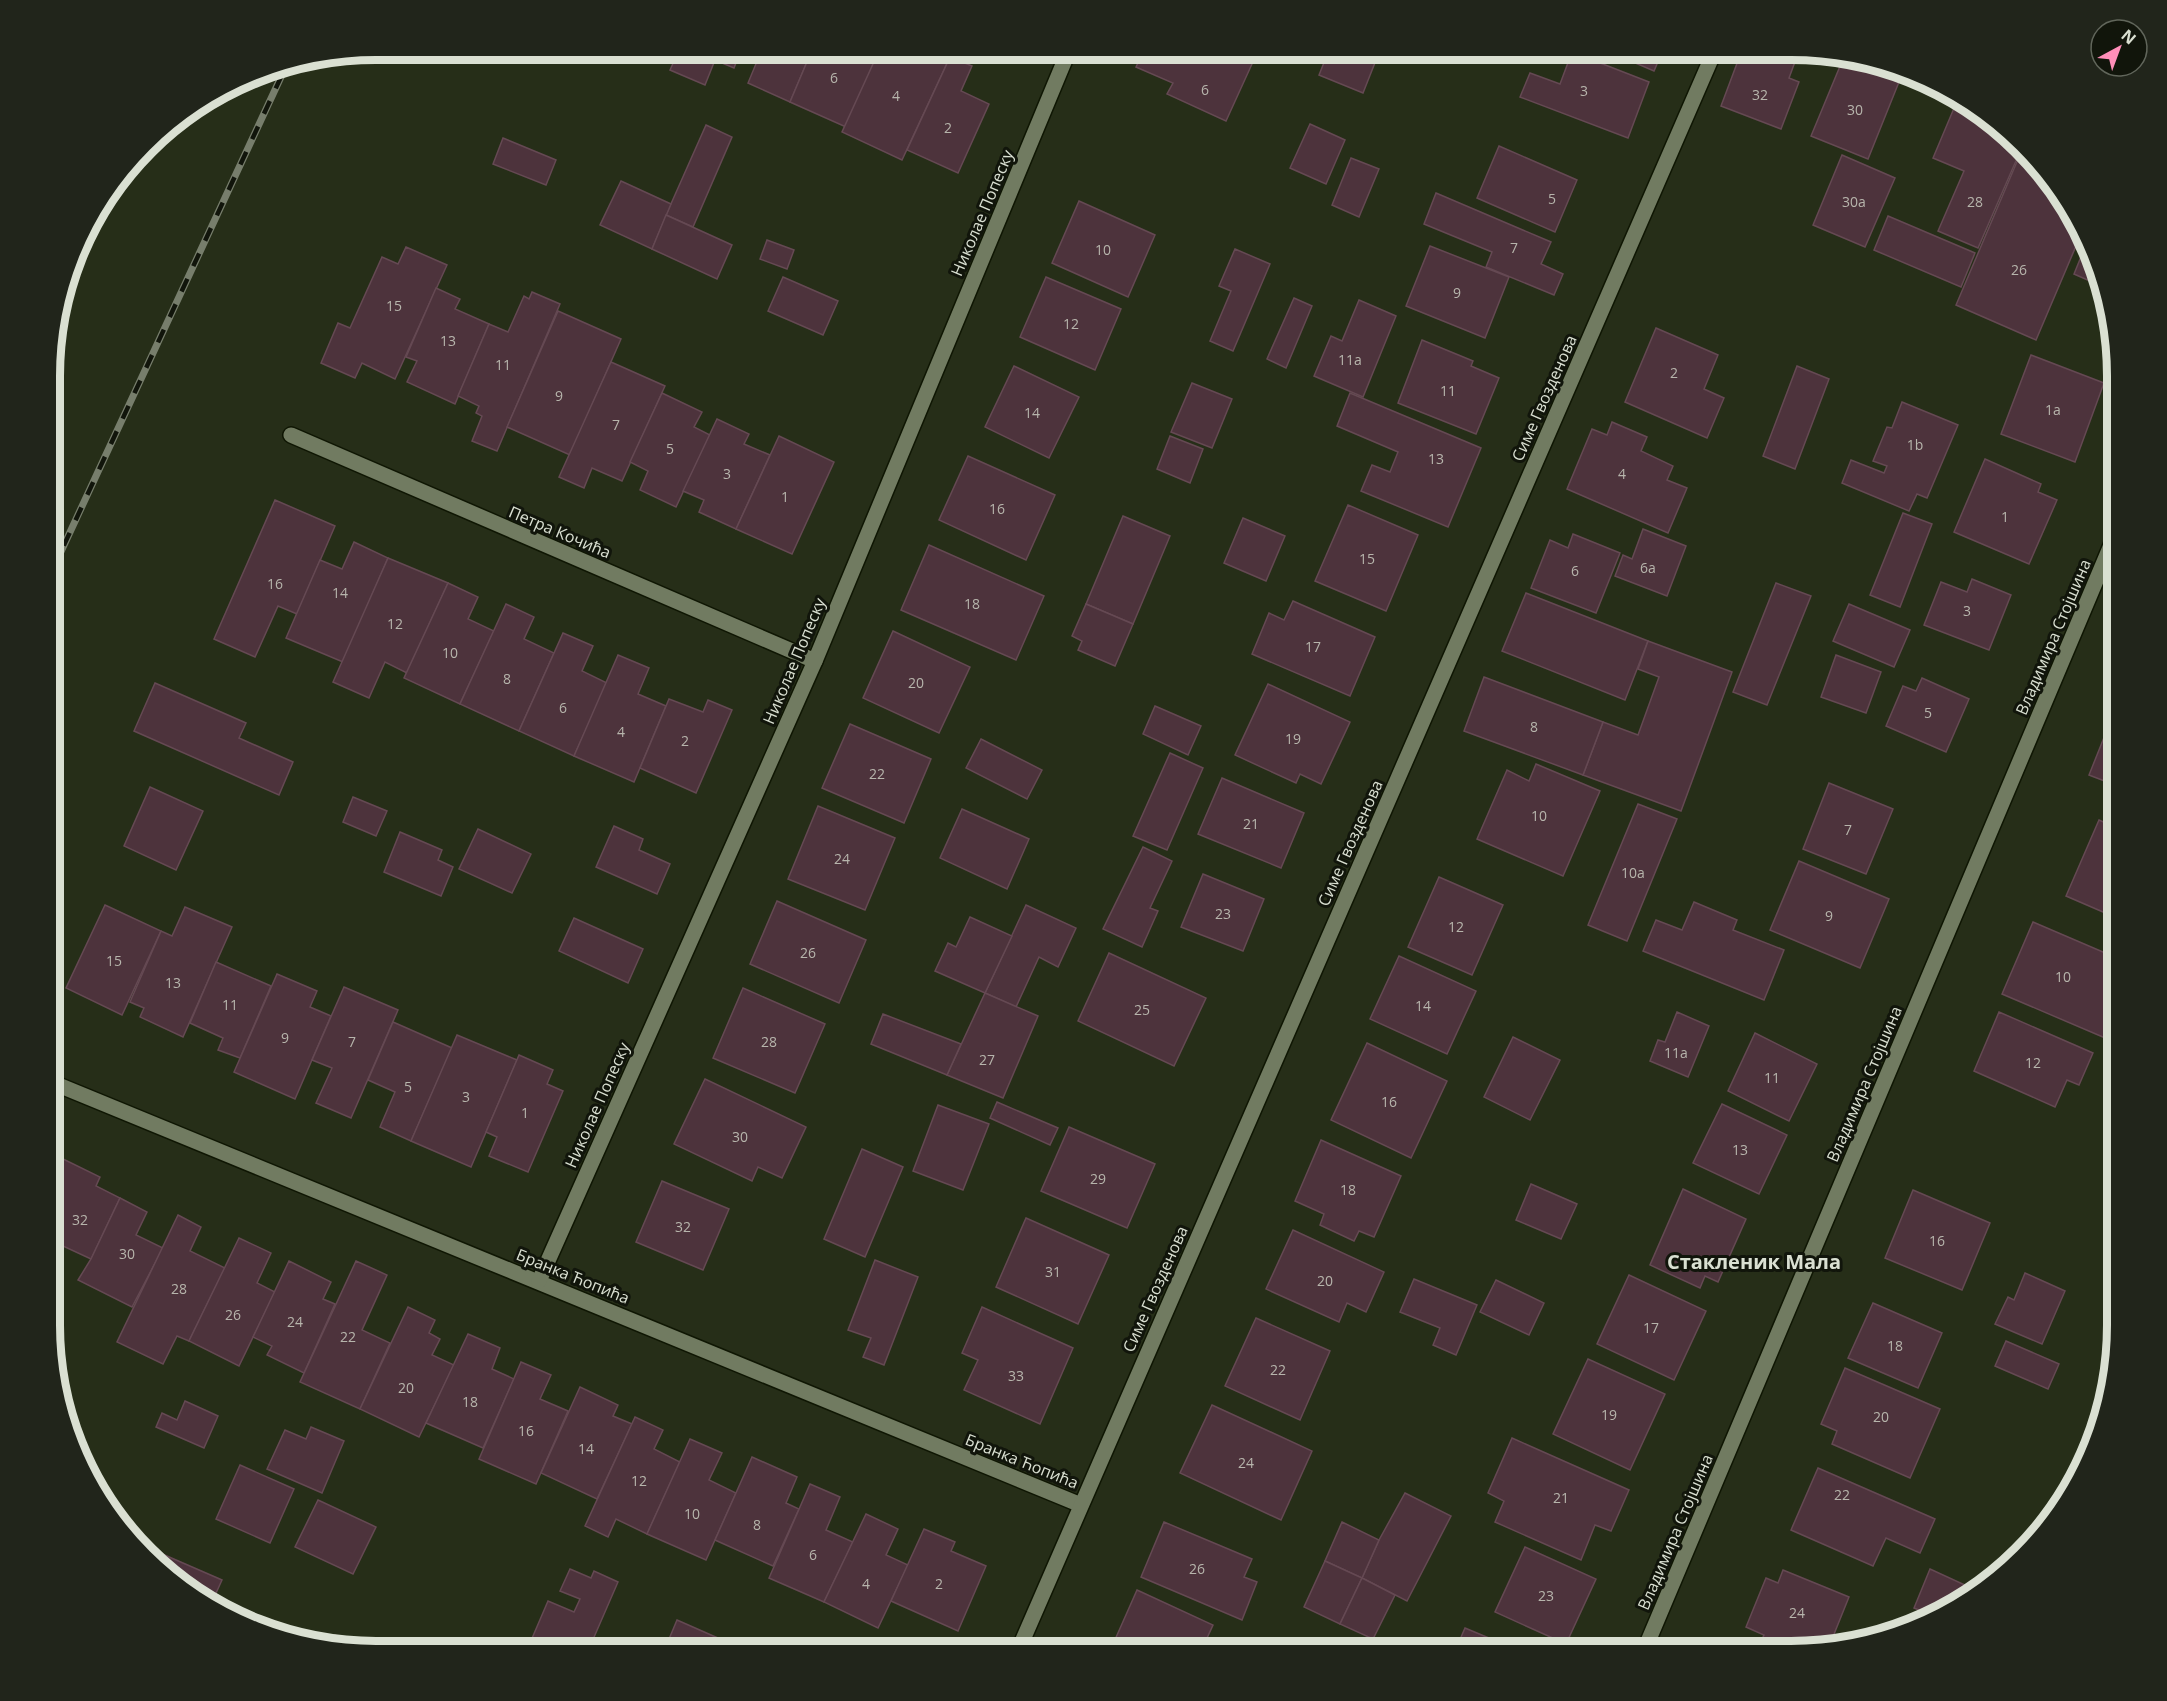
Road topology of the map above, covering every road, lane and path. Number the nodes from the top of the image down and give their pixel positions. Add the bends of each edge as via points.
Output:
1 (1065, 60) edge
2 (1711, 60) edge
3 (291, 435) dead end
4 (2107, 555) edge
5 (815, 661) junction
6 (60, 1086) edge
7 (538, 1281) junction
8 (1081, 1505) junction
9 (1022, 1641) edge
10 (1649, 1641) edge

1 - 5 street, Николае Попеску
2 - 8 street, Симе Гвозденова
3 - 5 street, Петра Кочића
4 - 10 street, Владимира Стојшина
5 - 7 street, Николае Попеску
6 - 7 street, Бранка Ћопића
7 - 8 street, Бранка Ћопића
8 - 9 street, Симе Гвозденова

